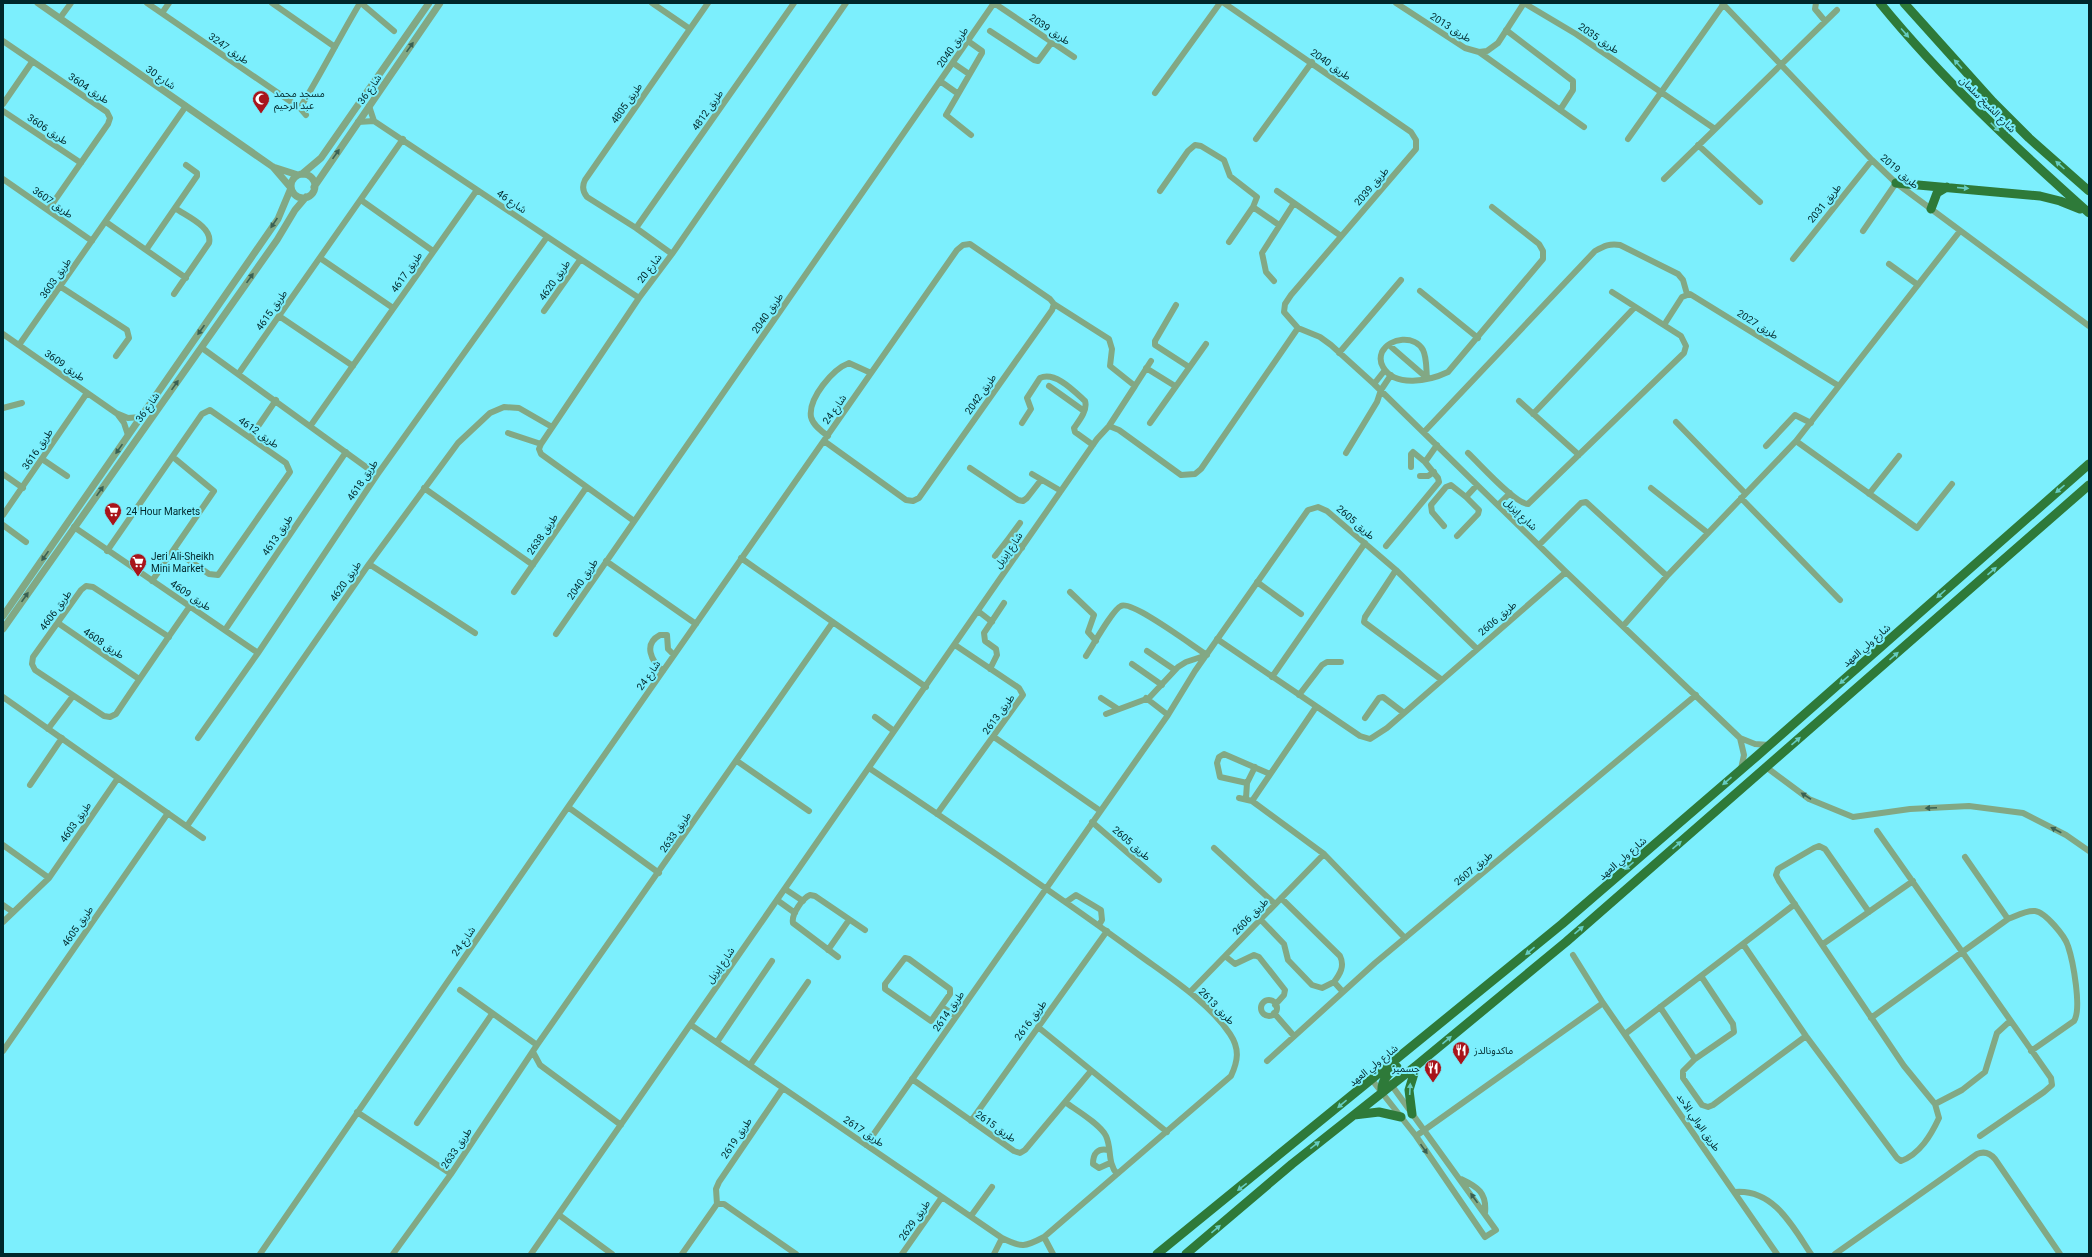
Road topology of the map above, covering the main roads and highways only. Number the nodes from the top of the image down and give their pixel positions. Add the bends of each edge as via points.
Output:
1 (1880, 3) edge
2 (1904, 3) edge
3 (1896, 183) road end
4 (1947, 187) junction
5 (2089, 191) edge
6 (1931, 209) road end
7 (2089, 214) edge
8 (2089, 464) edge
9 (2089, 485) edge
10 (1757, 756) junction
11 (1766, 767) junction
12 (1417, 1065) junction
13 (1386, 1078) junction
14 (1412, 1114) road end
15 (1353, 1115) junction
16 (1401, 1118) road end
17 (1158, 1254) edge
18 (1186, 1254) edge

1 -> 7 main road, شارع الشيخ سلمان via 1990,123
5 -> 2 main road, شارع الشيخ سلمان via 2019,128
3 - 4 main road
4 - 6 main road via 1937,193
4 -> 7 main road via 2040,196 2060,201
8 -> 10 main road, شارع ولي العهد
11 -> 9 main road, شارع ولي العهد
10 - 11 main road
10 -> 13 main road, شارع ولي العهد via 1478,994 1463,1012
12 -> 11 main road, شارع ولي العهد via 1566,942
12 - 13 main road, شارع ولي العهد
14 -> 12 main road via 1409,1090
13 - 15 main road via 1382,1092
13 -> 17 main road, شارع ولي العهد via 1372,1080
15 - 16 main road via 1379,1112
18 -> 15 main road

